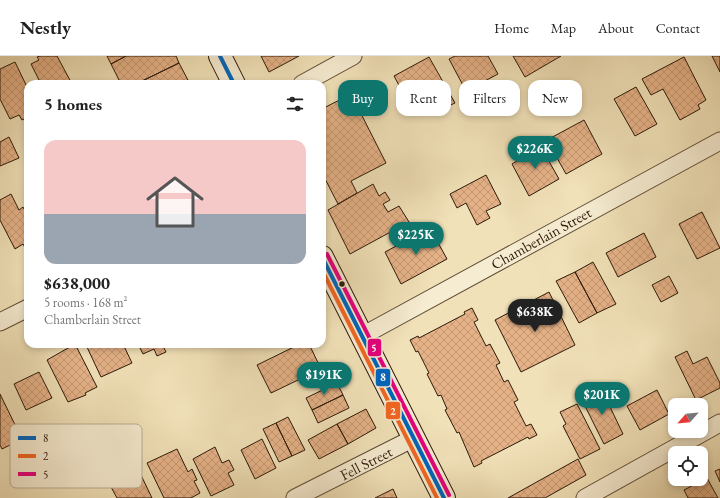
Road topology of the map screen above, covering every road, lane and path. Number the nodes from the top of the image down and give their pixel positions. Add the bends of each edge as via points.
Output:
1 (220, 56) edge
2 (353, 56) edge
3 (232, 80) edge
4 (309, 80) edge
5 (720, 141) edge
6 (326, 265) edge
7 (24, 310) edge
8 (0, 322) edge
9 (362, 336) junction
10 (720, 423) edge
11 (414, 438) junction
12 (296, 498) edge
13 (444, 498) edge
14 (585, 498) edge

1 - 3 main road
2 - 4 street
5 - 9 street, Chamberlain Street
6 - 9 main road
7 - 8 street
9 - 11 main road
10 - 14 street
11 - 12 street, Fell Street
11 - 13 main road

